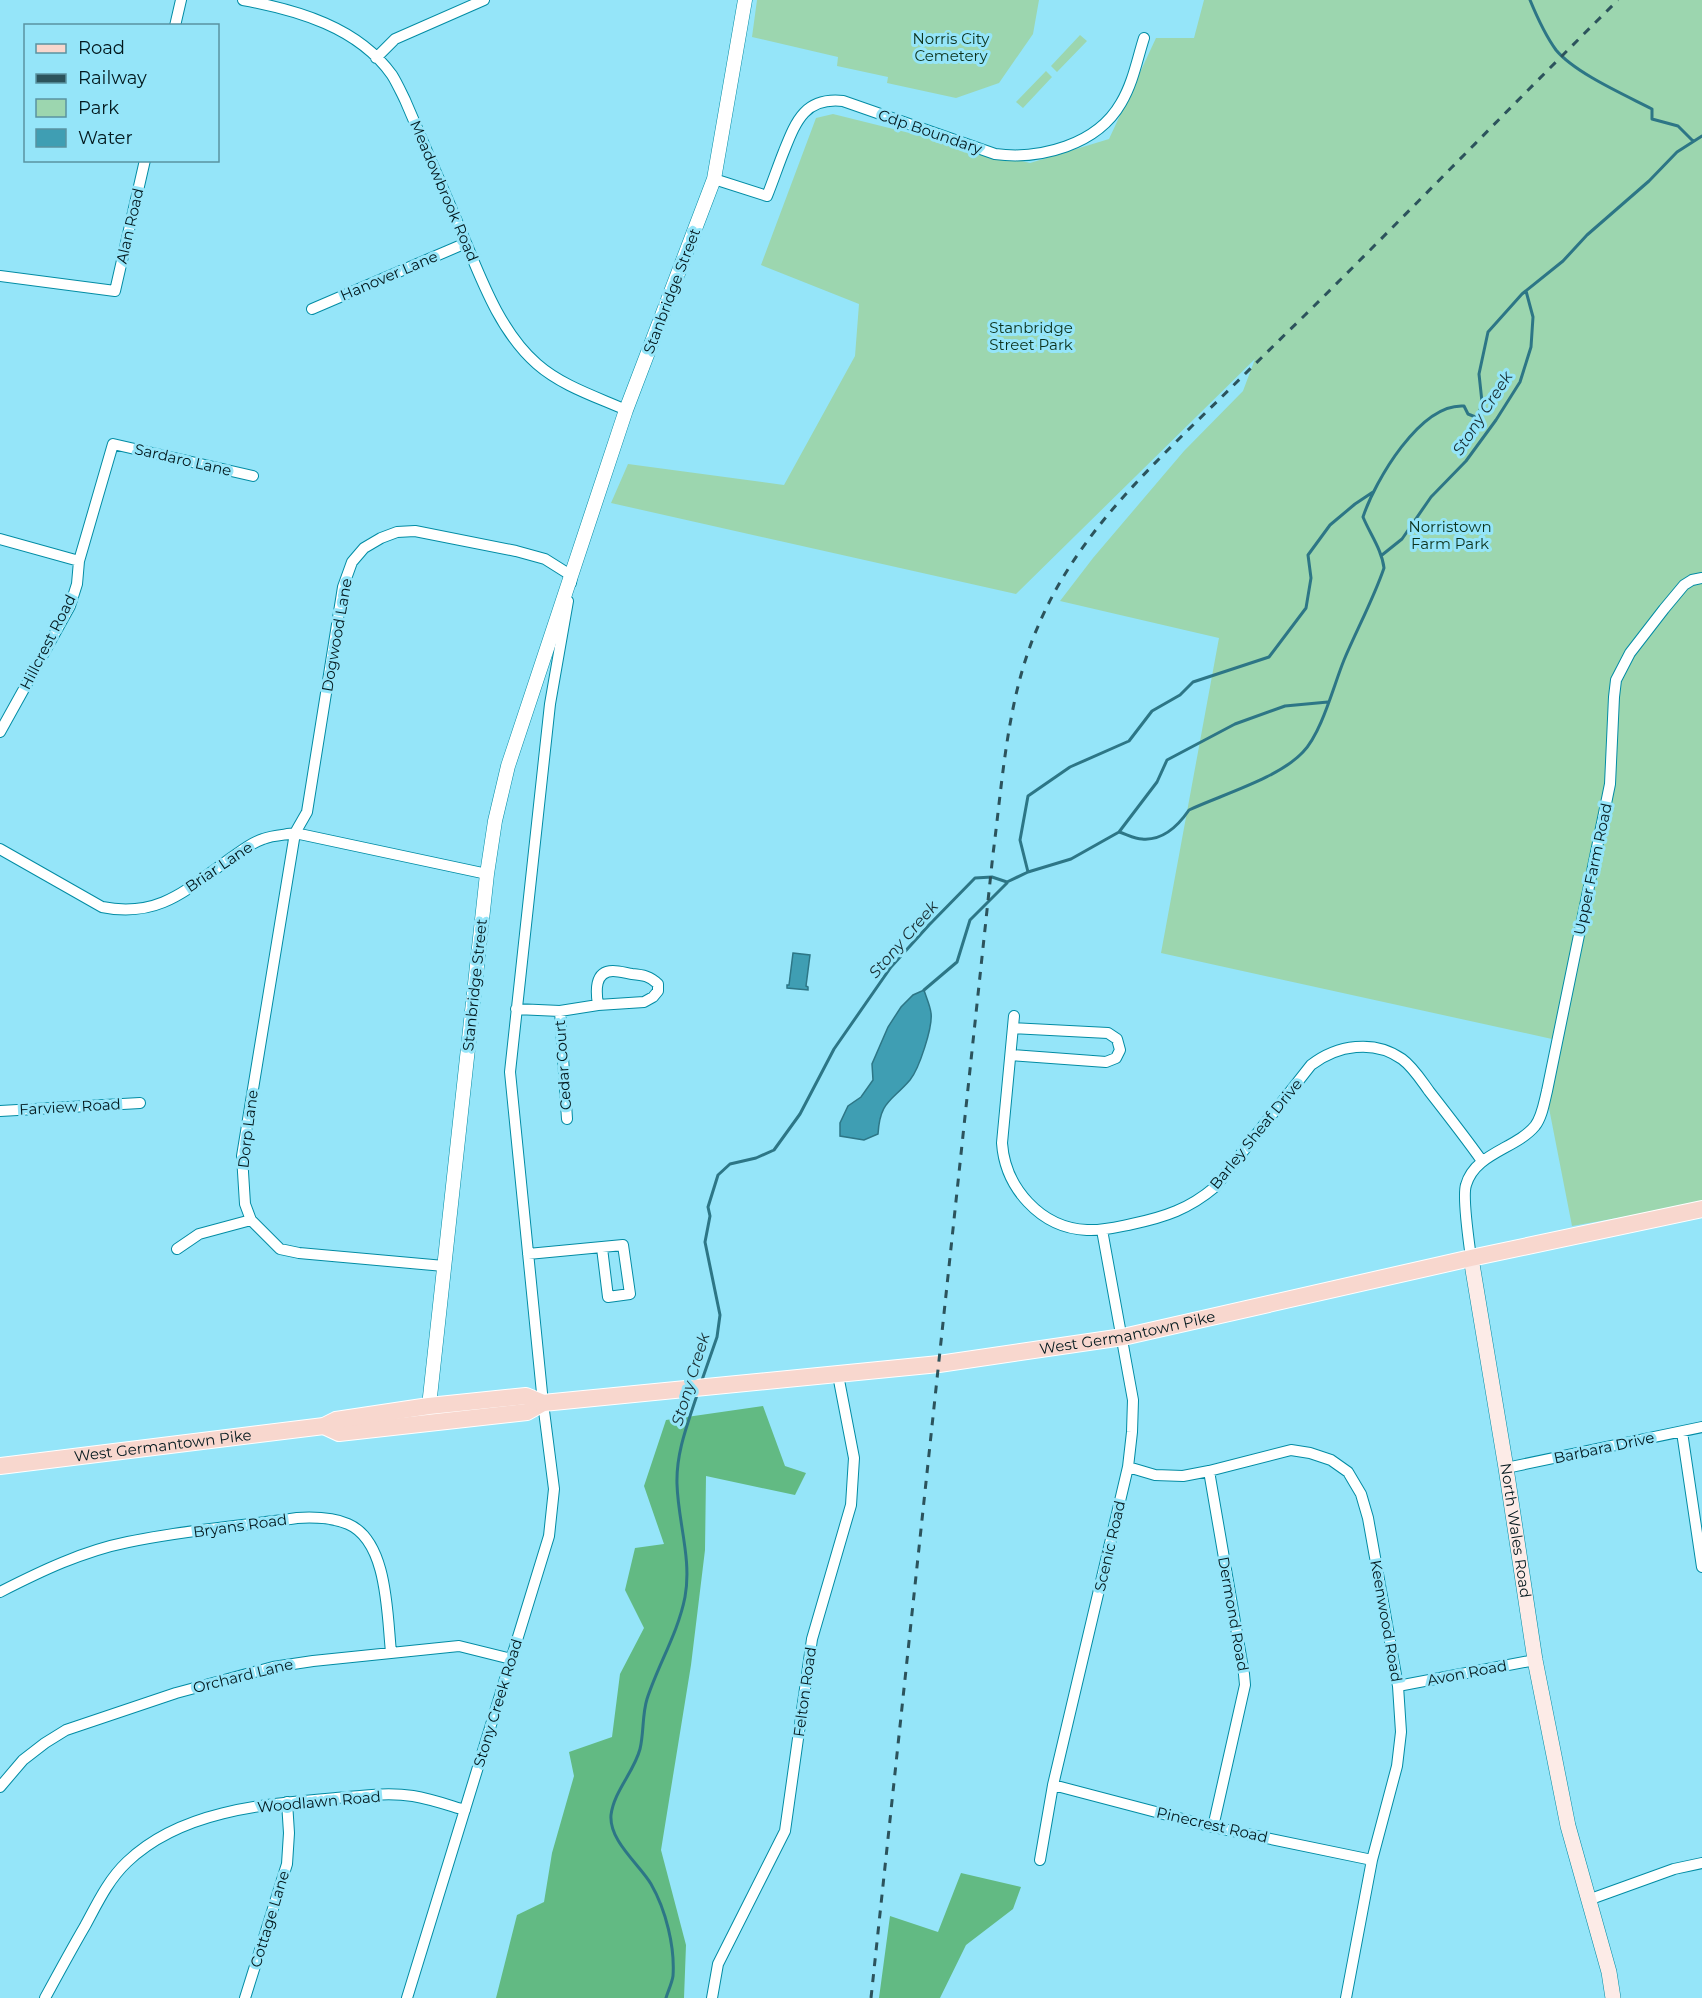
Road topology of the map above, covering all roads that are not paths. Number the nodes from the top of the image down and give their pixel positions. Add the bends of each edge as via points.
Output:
1 (181, 0) edge
2 (243, 0) edge
3 (484, 0) edge
4 (745, 0) edge
5 (175, 24) edge
6 (1144, 38) dead end
7 (376, 58) junction
8 (145, 162) edge
9 (714, 179) junction
10 (466, 243) junction
11 (0, 276) edge
12 (312, 309) dead end
13 (626, 410) junction
14 (113, 444) joint
15 (253, 476) dead end
16 (0, 539) edge
17 (78, 561) junction
18 (572, 576) junction
19 (1702, 578) edge
20 (0, 732) edge
21 (295, 833) junction
22 (0, 849) edge
23 (487, 874) junction
24 (598, 1005) junction
25 (516, 1009) junction
26 (560, 1011) junction
27 (1014, 1016) dead end
28 (1013, 1028) junction
29 (1011, 1055) junction
30 (140, 1103) dead end
31 (0, 1111) edge
32 (567, 1119) dead end
33 (1482, 1161) junction
34 (1702, 1209) edge
35 (251, 1220) junction
36 (1102, 1230) junction
37 (602, 1248) junction
38 (177, 1250) dead end
39 (528, 1254) junction
40 (1471, 1258) junction
41 (444, 1266) junction
42 (1123, 1337) junction
43 (838, 1375) junction
44 (543, 1403) junction
45 (429, 1406) junction
46 (324, 1426) junction
47 (1702, 1427) edge
48 (1682, 1432) junction
49 (0, 1466) edge
50 (1128, 1467) junction
51 (1506, 1468) junction
52 (1209, 1471) junction
53 (1702, 1567) edge
54 (0, 1592) edge
55 (392, 1652) junction
56 (511, 1659) junction
57 (1535, 1660) junction
58 (1398, 1686) junction
59 (1053, 1785) junction
60 (0, 1787) edge
61 (288, 1802) junction
62 (465, 1810) junction
63 (1213, 1827) junction
64 (1040, 1860) dead end
65 (1372, 1860) junction
66 (1702, 1863) edge
67 (1588, 1900) junction
68 (45, 1998) edge
69 (245, 1998) edge
70 (407, 1998) edge
71 (712, 1998) edge
72 (1346, 1998) edge
73 (1612, 1998) edge

1 - 5 street
2 - 7 street, Meadowbrook Road via 314,18 354,38
3 - 7 street via 395,39
4 - 9 street, Stanbridge Street
6 - 9 street, Cdp Boundary via 1130,86 1120,105 1100,126 1064,147 1020,155 995,154 833,100 816,104 796,121 767,196
7 - 10 street, Meadowbrook Road via 391,74 405,100
8 - 11 street, Alan Road via 115,291
9 - 13 street, Stanbridge Street
10 - 12 street, Hanover Lane
10 - 13 street, Meadowbrook Road via 489,296 521,348 556,377
13 - 18 street, Stanbridge Street
14 - 15 street, Sardaro Lane
14 - 17 street, Hillcrest Road
16 - 17 street
17 - 20 street, Hillcrest Road via 77,584 70,606
18 - 21 street, Dogwood Lane via 545,559 516,550 415,531 397,532 364,548 352,562 343,587 307,812
18 - 23 street, Stanbridge Street via 508,766
18 - 25 street, Stanbridge Street via 550,704
19 - 33 street, Upper Farm Road via 1684,585 1630,653 1616,680 1610,784 1544,1105 1537,1123 1525,1135
21 - 22 street, Briar Lane via 263,838 173,898 138,910 102,906
21 - 23 street, Briar Lane
21 - 35 street, Dorp Lane via 242,1156 245,1204
23 - 41 street, Stanbridge Street
24 - 24 street via 644,1002 658,991 658,984 643,975 606,972 596,987
24 - 26 street
25 - 26 street
25 - 39 street, Stanbridge Street via 510,1072
26 - 32 street, Cedar Court
27 - 28 street, Barley Sheaf Drive
28 - 29 street, Barley Sheaf Drive
28 - 29 street via 1108,1033 1117,1039 1119,1050 1116,1058 1106,1062
29 - 36 street, Barley Sheaf Drive via 1002,1143 1006,1166 1018,1191 1044,1216 1066,1226
30 - 31 street, Farview Road
33 - 36 street, Barley Sheaf Drive via 1402,1059 1382,1050 1357,1046 1322,1057 1311,1065 1207,1194 1172,1214
33 - 40 street, North Wales Road via 1466,1185
34 - 40 main road, West Germantown Pike
35 - 38 street via 199,1234
35 - 41 street via 280,1249
36 - 42 street, Scenic Road
37 - 37 street via 623,1245 630,1294 608,1297
37 - 39 street
39 - 44 street, Stanbridge Street
40 - 42 main road, West Germantown Pike
40 - 51 main road, North Wales Road
41 - 45 street, Stanbridge Street
42 - 43 main road, West Germantown Pike
42 - 50 street, Scenic Road via 1133,1400
43 - 44 main road, West Germantown Pike
43 - 71 street, Felton Road via 854,1458 851,1505 812,1639 785,1831 718,1964
44 - 45 main road, West Germantown Pike via 526,1396
44 - 46 main road, West Germantown Pike via 527,1412 339,1433
44 - 56 street, Stony Creek Road via 554,1489 549,1536
45 - 46 main road, West Germantown Pike via 336,1420
46 - 49 main road, West Germantown Pike
47 - 48 street, Barbara Drive
48 - 51 street, Barbara Drive
48 - 53 street
50 - 52 street, Keenwood Road via 1155,1475 1183,1476
50 - 59 street, Scenic Road
51 - 57 main road, North Wales Road
52 - 58 street, Keenwood Road via 1291,1450 1331,1460 1348,1472 1361,1494 1368,1518
52 - 63 street, Dermond Road via 1245,1685
54 - 55 street, Bryans Road via 34,1574 127,1542 318,1517 350,1524 372,1550 381,1567
55 - 56 street, Orchard Lane via 459,1646
55 - 60 street, Orchard Lane via 273,1667 91,1720 45,1743 23,1760
56 - 62 street, Stony Creek Road
57 - 58 street, Avon Road
57 - 67 main road, North Wales Road via 1568,1826
58 - 65 street, Keenwood Road via 1401,1732 1396,1766
59 - 63 street, Pinecrest Road
59 - 64 street, Scenic Road
61 - 62 street, Woodlawn Road via 411,1796
61 - 68 street, Woodlawn Road via 207,1818 177,1829 127,1862 107,1887
61 - 69 street, Cottage Lane via 287,1864
62 - 70 street, Stony Creek Road
63 - 65 street, Pinecrest Road
65 - 72 street, Keenwood Road
66 - 67 street
67 - 73 main road, North Wales Road via 1609,1972

